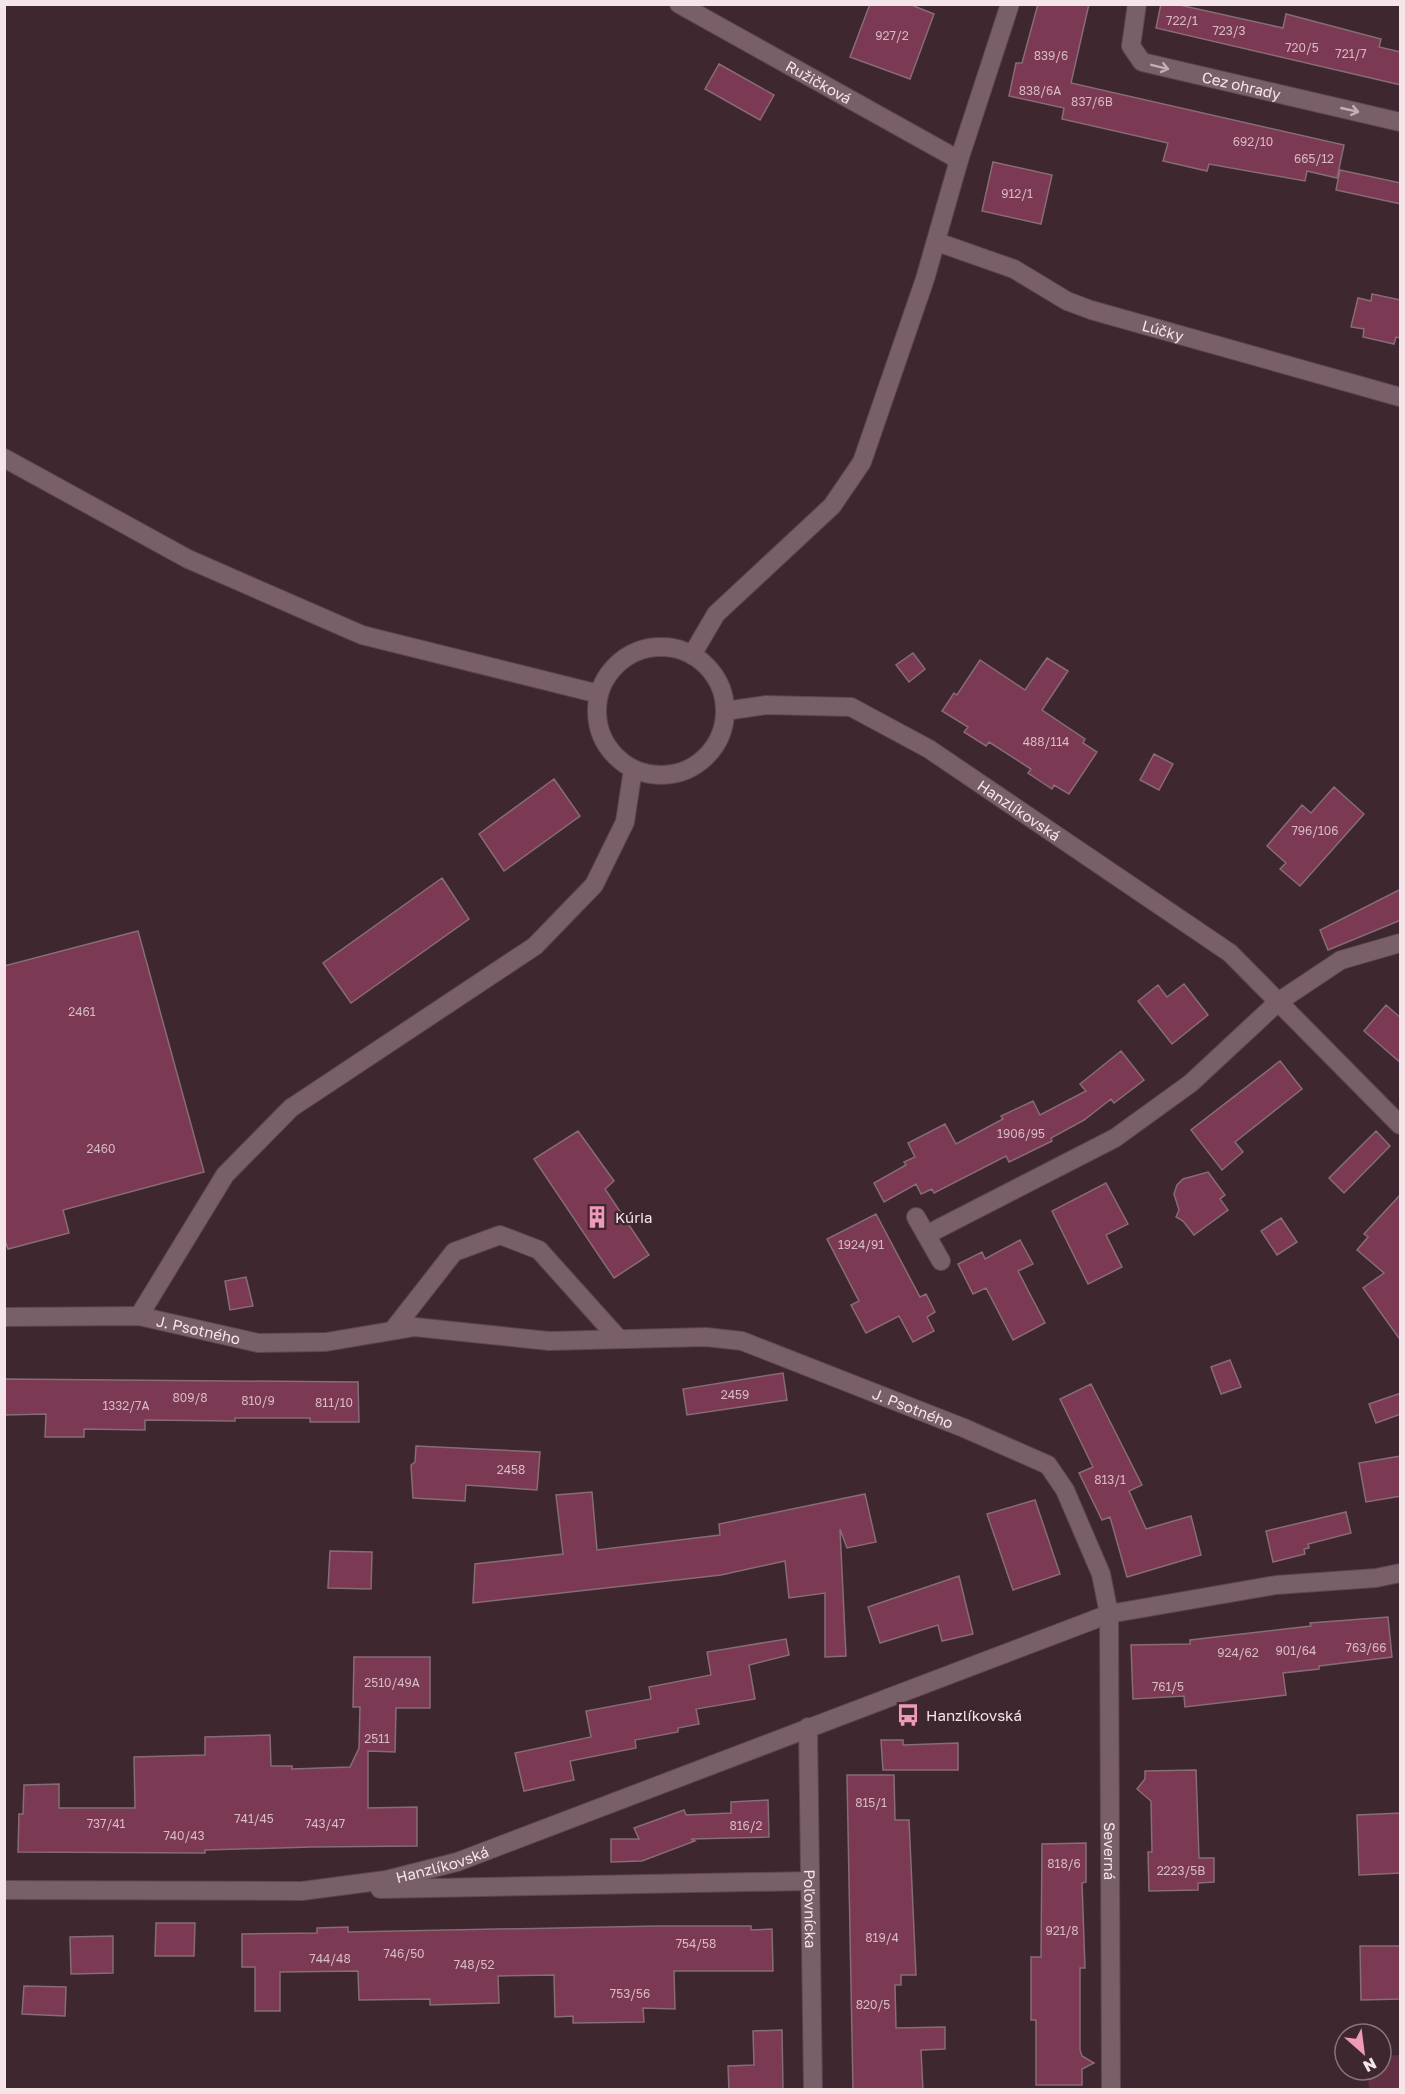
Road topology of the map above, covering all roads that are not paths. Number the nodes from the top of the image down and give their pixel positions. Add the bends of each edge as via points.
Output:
1 (679, 4) edge
2 (1010, 4) edge
3 (1137, 4) edge
4 (1401, 122) edge
5 (959, 160) junction
6 (937, 242) junction
7 (1401, 397) edge
8 (4, 458) edge
9 (692, 655) junction
10 (599, 694) junction
11 (725, 711) junction
12 (633, 770) junction
13 (1401, 943) edge
14 (1278, 1002) junction
15 (1401, 1125) edge
16 (916, 1216) dead end
17 (926, 1235) junction
18 (941, 1261) dead end
19 (139, 1316) junction
20 (4, 1317) edge
21 (393, 1330) junction
22 (618, 1338) junction
23 (1401, 1573) edge
24 (1109, 1614) junction
25 (808, 1727) junction
26 (810, 1881) junction
27 (4, 1890) edge
28 (302, 1891) junction
29 (813, 2090) edge
30 (1111, 2090) edge

1 - 5 street, Ružičková
2 - 5 street
3 -> 4 street, Cez ohrady via 1131,46 1142,62
5 - 6 street
6 - 7 street, Lúčky via 1014,269 1067,301 1091,310
6 - 9 street via 862,462 832,506 716,614
8 - 10 street via 188,559 362,635
9 - 10 street via 674,648 636,652 607,676
9 - 11 street via 720,685
10 - 12 street via 596,712 606,746
11 - 12 street via 723,730 715,746 695,765 669,775
11 - 14 street, Hanzlíkovská via 766,705 851,707 929,749 1230,952
12 - 19 street via 625,822 594,885 535,946 291,1108 225,1175
13 - 14 street via 1341,960
14 - 15 street, Hanzlíkovská
14 - 17 street via 1191,1083 1114,1138
16 - 17 street
17 - 18 street
19 - 20 street, J. Psotného
19 - 21 street, J. Psotného via 258,1343 326,1342
21 - 22 street, J. Psotného via 415,1327 549,1341
21 - 22 street via 454,1252 500,1235 539,1250
22 - 24 street, J. Psotného via 706,1337 742,1341 1048,1465 1065,1490 1101,1574
23 - 24 street, Hanzlíkovská via 1276,1585
24 - 25 street, Hanzlíkovská
24 - 30 street, Severná
25 - 26 street, Poľovnícka
25 - 28 street, Hanzlíkovská via 457,1862 386,1880
26 - 28 street, Hanzlíkovská
26 - 29 street, Poľovnícka
27 - 28 street, Hanzlíkovská

